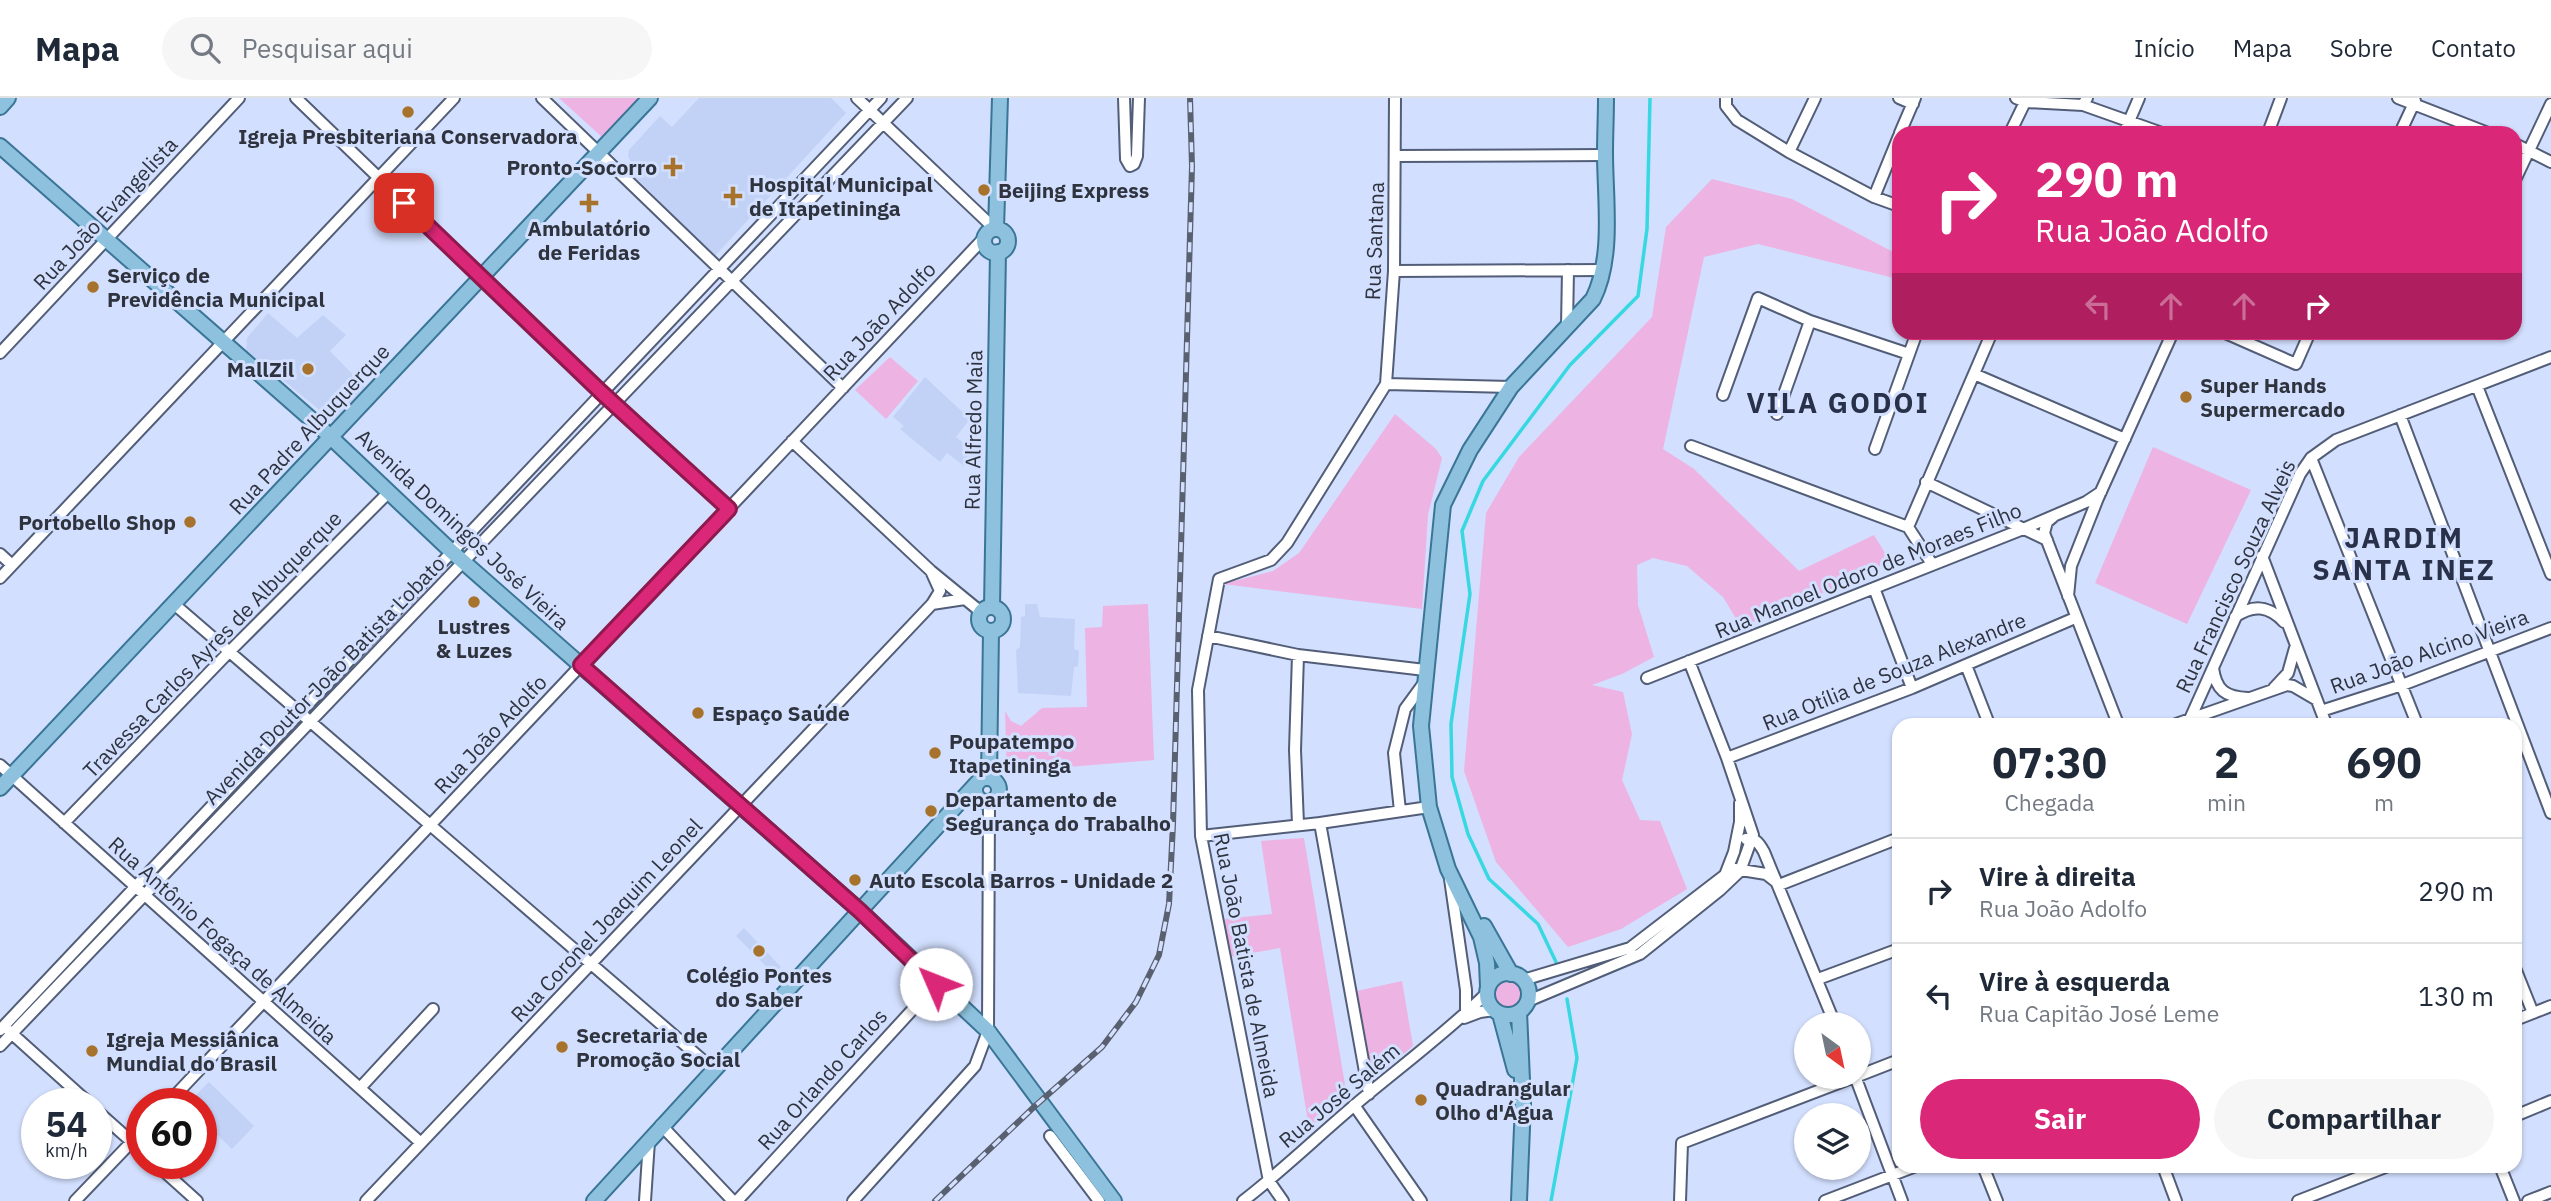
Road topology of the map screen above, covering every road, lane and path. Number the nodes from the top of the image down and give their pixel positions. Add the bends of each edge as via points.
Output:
1 (8, 98) edge
2 (239, 98) edge
3 (296, 98) edge
4 (454, 98) edge
5 (542, 98) edge
6 (650, 98) edge
7 (856, 98) edge
8 (881, 98) edge
9 (907, 98) edge
10 (1000, 98) edge
11 (1125, 98) edge
12 (1139, 98) edge
13 (1395, 98) edge
14 (1606, 98) edge
15 (1726, 98) edge
16 (1815, 98) edge
17 (1899, 98) edge
18 (2139, 98) edge
19 (2281, 98) edge
20 (2398, 98) edge
21 (2023, 99) edge
22 (1914, 101) edge
23 (2085, 101) edge
24 (2415, 101) edge
25 (2551, 104) edge
26 (0, 107) edge
27 (869, 110) junction
28 (2130, 120) junction
29 (883, 123) junction
30 (1903, 126) edge
31 (2013, 126) edge
32 (2127, 126) edge
33 (2145, 126) edge
34 (2271, 126) edge
35 (2403, 126) edge
36 (2472, 126) edge
37 (0, 146) edge
38 (604, 146) junction
39 (2522, 148) edge
40 (1789, 152) junction
41 (2530, 152) junction
42 (1605, 155) junction
43 (1395, 156) junction
44 (1892, 160) edge
45 (2551, 162) edge
46 (2522, 167) edge
47 (378, 178) junction
48 (1874, 197) junction
49 (1892, 203) edge
50 (992, 231) junction
51 (107, 239) junction
52 (998, 252) junction
53 (718, 268) junction
54 (1568, 270) junction
55 (1603, 270) junction
56 (1394, 271) junction
57 (481, 277) junction
58 (732, 281) junction
59 (1810, 321) junction
60 (1567, 326) junction
61 (1914, 340) edge
62 (1989, 340) edge
63 (2169, 340) edge
64 (2240, 340) edge
65 (2306, 340) edge
66 (225, 342) junction
67 (0, 353) edge
68 (1909, 354) junction
69 (2551, 358) edge
70 (1974, 374) junction
71 (1386, 384) junction
72 (2477, 386) junction
73 (1511, 387) junction
74 (843, 388) junction
75 (601, 392) junction
76 (1723, 395) dead end
77 (615, 404) junction
78 (1777, 414) dead end
79 (2400, 415) junction
80 (331, 436) junction
81 (2125, 439) junction
82 (792, 441) junction
83 (1691, 446) dead end
84 (1875, 449) dead end
85 (2311, 458) junction
86 (1926, 482) junction
87 (388, 492) junction
88 (2097, 502) junction
89 (2080, 505) junction
90 (729, 509) junction
91 (2055, 516) junction
92 (1908, 527) junction
93 (2023, 529) junction
94 (2047, 540) junction
95 (2079, 545) junction
96 (451, 551) junction
97 (0, 554) edge
98 (2052, 555) junction
99 (2262, 556) junction
100 (463, 562) junction
101 (1932, 564) junction
102 (12, 565) junction
103 (930, 571) junction
104 (2551, 574) edge
105 (0, 578) edge
106 (1874, 588) junction
107 (2068, 596) junction
108 (964, 599) junction
109 (174, 604) junction
110 (932, 604) junction
111 (986, 610) junction
112 (2235, 617) junction
113 (2076, 618) junction
114 (2288, 626) junction
115 (2551, 628) edge
116 (1208, 636) junction
117 (2295, 642) junction
118 (229, 652) junction
119 (2488, 652) junction
120 (1298, 655) junction
121 (1689, 661) junction
122 (581, 665) junction
123 (1966, 665) junction
124 (2213, 668) junction
125 (1425, 676) junction
126 (1647, 678) dead end
127 (2402, 685) junction
128 (1912, 688) junction
129 (2272, 690) junction
130 (2250, 698) junction
131 (2319, 705) junction
132 (299, 712) junction
133 (1987, 718) edge
134 (2116, 718) edge
135 (2190, 718) edge
136 (2193, 718) edge
137 (2324, 718) edge
138 (2415, 718) edge
139 (2514, 718) edge
140 (310, 722) junction
141 (2522, 739) edge
142 (1727, 758) junction
143 (0, 765) edge
144 (12, 776) junction
145 (983, 781) junction
146 (0, 788) edge
147 (1740, 793) junction
148 (989, 802) joint
149 (741, 806) junction
150 (1429, 807) junction
151 (1400, 811) junction
152 (2551, 813) edge
153 (64, 823) junction
154 (1320, 823) junction
155 (1298, 824) junction
156 (430, 825) junction
157 (1201, 836) junction
158 (1752, 839) junction
159 (1892, 841) edge
160 (1735, 857) junction
161 (1447, 865) junction
162 (1779, 885) junction
163 (135, 887) junction
164 (145, 895) junction
165 (860, 911) junction
166 (1892, 952) edge
167 (591, 964) junction
168 (1517, 977) junction
169 (1818, 979) junction
170 (936, 984) junction
171 (2522, 986) edge
172 (1488, 990) junction
173 (263, 1002) junction
174 (1523, 1006) junction
175 (2551, 1006) edge
176 (433, 1009) dead end
177 (1497, 1012) junction
178 (1830, 1012) edge
179 (2533, 1013) junction
180 (1463, 1016) junction
181 (2522, 1017) edge
182 (4, 1028) edge
183 (988, 1031) junction
184 (0, 1046) edge
185 (1892, 1063) edge
186 (713, 1069) junction
187 (1871, 1070) edge
188 (72, 1088) edge
189 (182, 1088) edge
190 (360, 1088) junction
191 (1822, 1089) edge
192 (1861, 1089) edge
193 (1369, 1094) junction
194 (2551, 1101) edge
195 (1524, 1104) junction
196 (1354, 1105) junction
197 (2522, 1113) edge
198 (112, 1125) edge
199 (661, 1125) junction
200 (1050, 1136) dead end
201 (126, 1137) edge
202 (649, 1138) junction
203 (421, 1143) junction
204 (126, 1147) edge
205 (1897, 1173) edge
206 (1986, 1173) edge
207 (2166, 1173) edge
208 (2370, 1173) edge
209 (2503, 1173) edge
210 (1892, 1175) junction
211 (173, 1179) edge
212 (1269, 1181) junction
213 (2551, 1192) edge
214 (75, 1201) edge
215 (197, 1201) edge
216 (366, 1201) edge
217 (594, 1201) edge
218 (645, 1201) edge
219 (735, 1201) edge
220 (853, 1201) edge
221 (1099, 1201) edge
222 (1114, 1201) edge
223 (1243, 1201) edge
224 (1283, 1201) edge
225 (1420, 1201) edge
226 (1519, 1201) edge
227 (1680, 1201) edge
228 (1825, 1201) edge
229 (1902, 1201) edge
230 (1997, 1201) edge
231 (2176, 1201) edge
232 (2298, 1201) edge
233 (2514, 1201) edge
234 (2528, 1201) edge

1 - 26 main road
2 - 51 street, Rua João Evangelista
3 - 47 street
4 - 47 street
5 - 38 street
6 - 38 main road, Rua Padre Albuquerque
7 - 27 street
8 - 27 street, Avenida Doutor João Batista Lobato
9 - 29 street, Avenida Doutor João Batista Lobato
10 - 50 main road
11 - 12 street via 1130,166 1137,156
13 - 43 street, Rua Santana
14 - 42 main road
15 - 40 street via 1726,106 1737,120
16 - 40 street
17 - 22 street
18 - 28 street
19 - 34 street
20 - 24 street
21 - 23 street
21 - 31 street
22 - 30 street
23 - 28 street
24 - 35 street
24 - 36 street
25 - 41 street
27 - 29 street
27 - 53 street, Avenida Doutor João Batista Lobato
28 - 32 street
28 - 33 street
29 - 50 street
29 - 58 street, Avenida Doutor João Batista Lobato
37 - 51 main road, Avenida Domingos José Vieira
38 - 53 street
38 - 57 main road, Rua Padre Albuquerque
39 - 41 street
40 - 48 street
41 - 45 street
41 - 46 street
42 - 43 street
42 - 55 main road via 1608,193
43 - 56 street, Rua Santana
44 - 48 street
47 - 57 street
47 - 66 street
48 - 49 street
50 - 52 main road via 986,247
50 - 52 main road via 1006,233 1008,240 1006,248
50 - 74 street, Rua João Adolfo
51 - 66 main road, Avenida Domingos José Vieira
51 - 67 street, Rua João Evangelista
52 - 111 main road, Rua Alfredo Maia
53 - 58 street
53 - 75 street, Avenida Doutor João Batista Lobato
54 - 55 street
54 - 56 street
54 - 60 street
55 - 60 main road via 1593,299
56 - 71 street, Rua Santana
57 - 75 street
57 - 80 main road, Rua Padre Albuquerque
58 - 74 street
58 - 77 street, Avenida Doutor João Batista Lobato
59 - 68 street
59 - 76 street via 1758,298
59 - 78 street
60 - 73 main road
61 - 68 street
62 - 70 street
63 - 81 street
64 - 65 street via 2296,364
66 - 80 main road, Avenida Domingos José Vieira
66 - 102 street
68 - 84 street
69 - 72 street, Rua Francisco Souza Alveis
70 - 81 street
70 - 86 street
71 - 73 street
71 - 116 street, Rua João Batista de Almeida via 1287,543 1270,560 1219,579
72 - 79 street, Rua Francisco Souza Alveis
72 - 104 street
73 - 125 main road via 1470,450 1443,505
74 - 82 street, Rua João Adolfo
75 - 77 street
75 - 96 street, Avenida Doutor João Batista Lobato
77 - 90 street
77 - 100 street, Avenida Doutor João Batista Lobato
79 - 85 street, Rua Francisco Souza Alveis via 2336,440
79 - 119 street
80 - 87 main road, Avenida Domingos José Vieira
80 - 109 main road, Rua Padre Albuquerque
81 - 88 street
82 - 90 street, Rua João Adolfo
82 - 103 street
83 - 92 street
85 - 99 street, Rua Francisco Souza Alveis
85 - 127 street
86 - 92 street
86 - 93 street
87 - 96 main road, Avenida Domingos José Vieira
87 - 118 street, Travessa Carlos Ayres de Albuquerque
88 - 89 street, Rua Manoel Odoro de Moraes Filho
88 - 89 street
88 - 95 street
89 - 91 street, Rua Manoel Odoro de Moraes Filho
90 - 122 street, Rua João Adolfo
91 - 93 street, Rua Manoel Odoro de Moraes Filho
91 - 94 street via 2045,528
92 - 101 street
93 - 94 street
93 - 101 street, Rua Manoel Odoro de Moraes Filho
94 - 98 street
95 - 98 street via 2065,555
95 - 107 street via 2070,570
96 - 100 main road, Avenida Domingos José Vieira
96 - 132 street, Avenida Doutor João Batista Lobato
97 - 102 street
98 - 107 street
99 - 112 street, Rua Francisco Souza Alveis
99 - 114 street
100 - 122 main road, Avenida Domingos José Vieira
100 - 140 street, Avenida Doutor João Batista Lobato
101 - 106 street, Rua Manoel Odoro de Moraes Filho
102 - 105 street
103 - 108 street
103 - 110 street via 940,592
106 - 121 street, Rua Manoel Odoro de Moraes Filho
106 - 128 street
107 - 113 street
108 - 110 street
108 - 111 street
109 - 118 street
109 - 144 main road, Rua Padre Albuquerque
110 - 149 street, Rua Coronel Joaquim Leonel
111 - 145 main road, Rua Alfredo Maia via 1001,612 1003,619 992,631
112 - 114 street via 2244,611 2268,609
112 - 124 street, Rua Francisco Souza Alveis
113 - 123 street, Rua Otília de Souza Alexandre
113 - 134 street
114 - 117 street
115 - 119 street, Rua João Alcino Vieira
116 - 120 street
116 - 157 street, Rua João Batista de Almeida via 1198,690
117 - 129 street via 2288,673
117 - 131 street
118 - 132 street
118 - 153 street, Travessa Carlos Ayres de Albuquerque
119 - 127 street, Rua João Alcino Vieira
119 - 139 street
120 - 125 street
120 - 155 street
121 - 126 street, Rua Manoel Odoro de Moraes Filho
121 - 142 street
122 - 149 main road, Avenida Domingos José Vieira
122 - 156 street, Rua João Adolfo
123 - 128 street, Rua Otília de Souza Alexandre
123 - 133 street
124 - 130 street via 2221,691
124 - 135 street, Rua Francisco Souza Alveis
125 - 150 main road via 1422,726
125 - 151 street via 1405,709 1394,753
127 - 131 street, Rua João Alcino Vieira
127 - 138 street
128 - 142 street, Rua Otília de Souza Alexandre
129 - 130 street
129 - 131 street via 2293,686
130 - 136 street
131 - 137 street
132 - 140 street
132 - 163 street, Avenida Doutor João Batista Lobato
140 - 156 street
140 - 164 street, Avenida Doutor João Batista Lobato
141 - 152 street
142 - 147 street
143 - 144 street, Rua Antônio Fogaça de Almeida
144 - 146 main road, Rua Padre Albuquerque
144 - 153 street, Rua Antônio Fogaça de Almeida
145 - 148 main road via 995,781 999,790
145 - 165 main road
147 - 158 street
147 - 160 street
148 - 183 street
149 - 165 main road, Avenida Domingos José Vieira
149 - 167 street, Rua Coronel Joaquim Leonel
150 - 151 street
150 - 161 main road
151 - 154 street
153 - 163 street, Rua Antônio Fogaça de Almeida
154 - 155 street
154 - 193 street
155 - 157 street
156 - 167 street
156 - 173 street, Rua João Adolfo
157 - 212 street, Rua João Batista de Almeida
158 - 160 street
158 - 160 street via 1745,859
158 - 162 street via 1759,843
159 - 162 street
160 - 162 street
160 - 168 street via 1725,875 1630,948
160 - 174 street via 1715,894 1640,954
161 - 168 main road
161 - 172 main road via 1481,937
161 - 180 street via 1466,990
162 - 169 street
163 - 164 street, Rua Antônio Fogaça de Almeida
163 - 182 street, Avenida Doutor João Batista Lobato
164 - 173 street, Rua Antônio Fogaça de Almeida
164 - 182 street, Avenida Doutor João Batista Lobato
165 - 170 main road, Avenida Domingos José Vieira
165 - 186 main road
166 - 169 street
167 - 186 street
167 - 203 street, Rua Coronel Joaquim Leonel
168 - 172 main road via 1497,976
168 - 174 main road via 1529,993
169 - 178 street
170 - 183 main road, Avenida Domingos José Vieira
170 - 219 street, Rua Orlando Carlos
171 - 179 street
172 - 177 main road via 1487,999
172 - 180 street, Rua José Salém
173 - 189 street, Rua João Adolfo
173 - 190 street, Rua Antônio Fogaça de Almeida
174 - 177 main road via 1513,1014
174 - 195 main road
175 - 179 street
176 - 190 street
177 - 180 street
177 - 195 main road
179 - 181 street
180 - 193 street, Rua José Salém
182 - 184 street, Avenida Doutor João Batista Lobato
182 - 188 street
183 - 220 street via 975,1066
183 - 222 main road, Avenida Domingos José Vieira
185 - 187 street
186 - 199 main road
190 - 203 street, Rua Antônio Fogaça de Almeida
191 - 227 street via 1682,1143
192 - 210 street
193 - 196 street, Rua José Salém
194 - 197 street
195 - 226 main road
196 - 212 street, Rua José Salém
196 - 225 street
198 - 201 street
199 - 202 main road
199 - 219 street
200 - 221 street
202 - 217 main road
202 - 218 street
203 - 216 street, Rua Coronel Joaquim Leonel
204 - 214 street
205 - 210 street
206 - 230 street
207 - 231 street
208 - 232 street
209 - 233 street
210 - 228 street
210 - 229 street
211 - 215 street
212 - 223 street, Rua José Salém
212 - 224 street, Rua João Batista de Almeida
213 - 234 street

